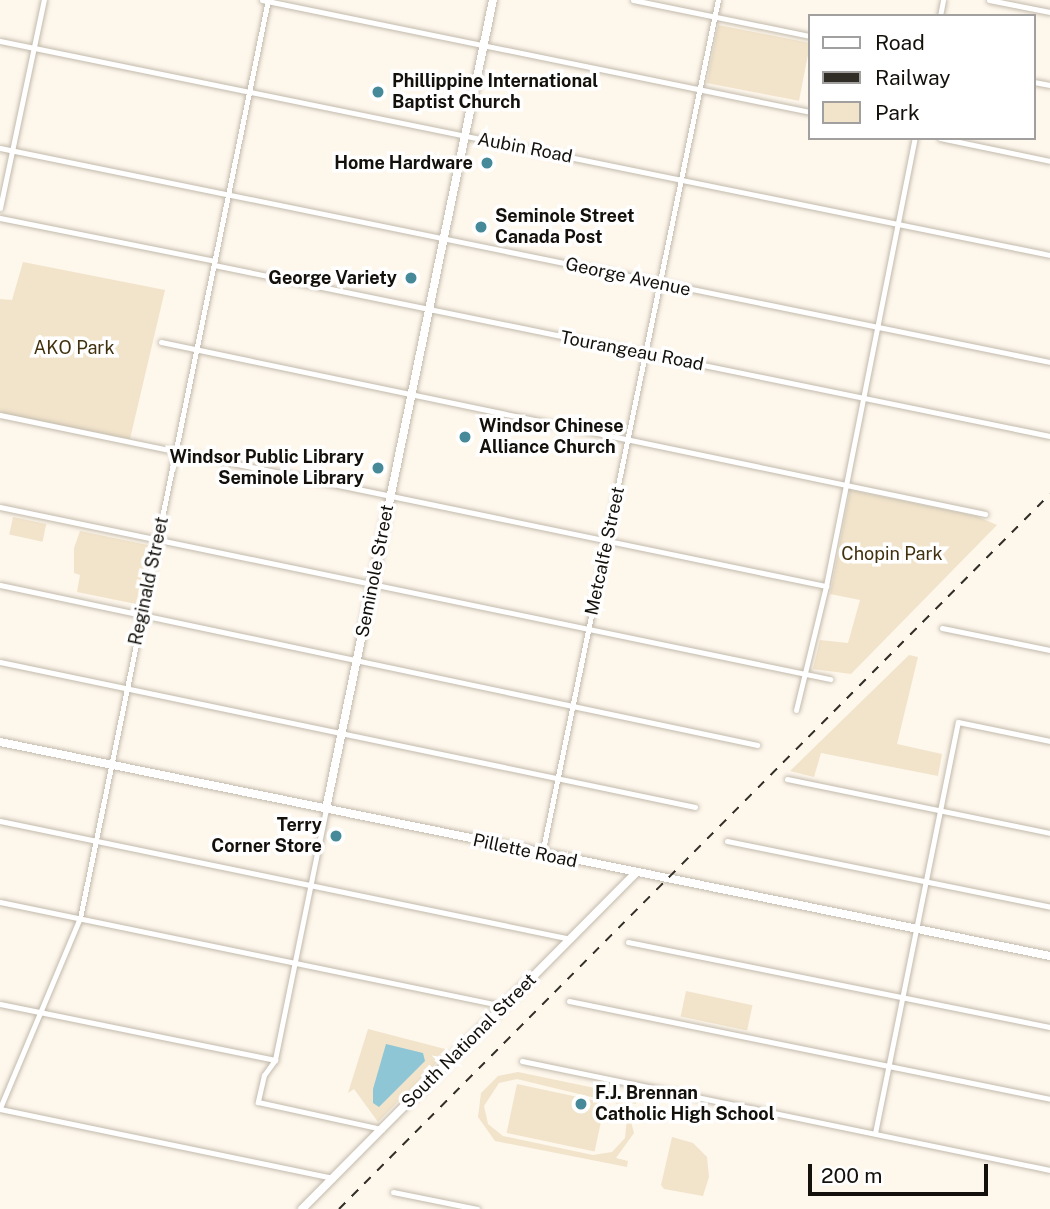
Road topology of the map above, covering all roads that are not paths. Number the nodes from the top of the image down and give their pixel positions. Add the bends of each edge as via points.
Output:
1 (44, 0) edge
2 (266, 0) edge
3 (493, 0) edge
4 (633, 0) edge
5 (719, 0) edge
6 (989, 0) edge
7 (1050, 12) edge
8 (715, 17) junction
9 (808, 36) edge
10 (0, 41) edge
11 (484, 45) junction
12 (34, 48) junction
13 (700, 89) junction
14 (249, 92) junction
15 (808, 112) edge
16 (465, 135) junction
17 (915, 140) edge
18 (950, 140) edge
19 (0, 148) edge
20 (13, 151) junction
21 (1050, 161) edge
22 (682, 180) junction
23 (228, 195) junction
24 (0, 208) edge
25 (0, 218) edge
26 (898, 224) junction
27 (444, 239) junction
28 (1050, 255) edge
29 (214, 263) junction
30 (660, 284) junction
31 (428, 309) junction
32 (877, 327) junction
33 (161, 342) dead end
34 (196, 350) junction
35 (646, 354) junction
36 (1050, 362) edge
37 (411, 395) junction
38 (863, 398) junction
39 (0, 415) edge
40 (1050, 436) edge
41 (628, 440) junction
42 (176, 451) junction
43 (844, 485) junction
44 (390, 495) junction
45 (0, 507) edge
46 (985, 514) dead end
47 (157, 540) junction
48 (607, 540) junction
49 (373, 584) junction
50 (0, 585) edge
51 (826, 586) junction
52 (142, 614) junction
53 (942, 628) dead end
54 (589, 629) junction
55 (1050, 650) edge
56 (358, 659) junction
57 (0, 662) edge
58 (807, 674) junction
59 (830, 679) dead end
60 (127, 688) junction
61 (573, 704) junction
62 (796, 710) dead end
63 (342, 733) junction
64 (1050, 741) edge
65 (0, 742) edge
66 (757, 745) dead end
67 (111, 765) junction
68 (558, 778) junction
69 (787, 779) dead end
70 (695, 807) dead end
71 (326, 809) junction
72 (940, 810) junction
73 (0, 821) edge
74 (1050, 833) edge
75 (96, 840) junction
76 (727, 841) dead end
77 (542, 855) junction
78 (636, 873) junction
79 (924, 881) junction
80 (312, 884) junction
81 (0, 902) edge
82 (1050, 907) edge
83 (80, 918) junction
84 (915, 928) junction
85 (571, 939) junction
86 (628, 942) dead end
87 (1050, 956) edge
88 (295, 962) junction
89 (903, 998) junction
90 (569, 1001) dead end
91 (0, 1004) edge
92 (504, 1006) junction
93 (40, 1012) junction
94 (1050, 1027) edge
95 (275, 1060) junction
96 (522, 1060) dead end
97 (889, 1066) junction
98 (1050, 1099) edge
99 (0, 1109) edge
100 (382, 1129) junction
101 (875, 1133) junction
102 (1050, 1170) edge
103 (333, 1178) junction
104 (393, 1192) dead end
105 (302, 1209) edge
106 (477, 1209) edge

1 - 12 street
2 - 11 street
2 - 14 street, Reginald Street
3 - 11 street, Seminole Street
4 - 8 street
5 - 8 street, Metcalfe Street
6 - 7 street
8 - 9 street
8 - 13 street, Metcalfe Street
10 - 12 street, Aubin Road
11 - 13 street
11 - 16 street, Seminole Street
12 - 14 street, Aubin Road
12 - 20 street
13 - 15 street
13 - 22 street, Metcalfe Street
14 - 16 street, Aubin Road
14 - 23 street, Reginald Street
16 - 22 street, Aubin Road
16 - 27 street, Seminole Street
17 - 26 street
18 - 21 street
19 - 20 street, George Avenue
20 - 23 street, George Avenue
20 - 24 street
22 - 26 street, Aubin Road
22 - 30 street, Metcalfe Street
23 - 27 street, George Avenue
23 - 29 street, Reginald Street
25 - 29 street, Tourangeau Road
26 - 28 street, Aubin Road
26 - 32 street
27 - 30 street, George Avenue
27 - 31 street, Seminole Street
29 - 31 street, Tourangeau Road
29 - 34 street, Reginald Street
30 - 32 street, George Avenue
30 - 35 street, Metcalfe Street
31 - 35 street, Tourangeau Road
31 - 37 street, Seminole Street
32 - 36 street, George Avenue
32 - 38 street
33 - 34 street
34 - 37 street
34 - 42 street, Reginald Street
35 - 38 street, Tourangeau Road
35 - 41 street, Metcalfe Street
37 - 41 street
37 - 44 street, Seminole Street
38 - 40 street, Tourangeau Road
38 - 43 street
39 - 42 street
41 - 43 street
41 - 48 street, Metcalfe Street
42 - 44 street
42 - 47 street, Reginald Street
43 - 46 street
43 - 51 street
44 - 48 street
44 - 49 street, Seminole Street
45 - 47 street
47 - 49 street
47 - 52 street, Reginald Street
48 - 51 street
48 - 54 street, Metcalfe Street
49 - 54 street
49 - 56 street, Seminole Street
50 - 52 street
51 - 58 street
52 - 56 street
52 - 60 street, Reginald Street
53 - 55 street
54 - 58 street
54 - 61 street, Metcalfe Street
56 - 61 street
56 - 63 street, Seminole Street
57 - 60 street
58 - 59 street
58 - 62 street
60 - 63 street
60 - 67 street, Reginald Street
61 - 66 street
61 - 68 street, Metcalfe Street
63 - 68 street
63 - 71 street, Seminole Street
64 - 72 street via 958,722
65 - 67 street, Pillette Road
67 - 71 street, Pillette Road
67 - 75 street, Reginald Street
68 - 70 street
68 - 77 street, Metcalfe Street
69 - 72 street
71 - 77 street, Pillette Road
71 - 80 street, Seminole Street
72 - 74 street
72 - 79 street
73 - 75 street
75 - 80 street
75 - 83 street, Reginald Street
76 - 79 street
77 - 78 street, Pillette Road
78 - 84 street, Pillette Road
78 - 85 street, South National Street
79 - 82 street
79 - 84 street
80 - 85 street
80 - 88 street, Seminole Street
81 - 83 street
83 - 88 street
83 - 93 street, Reginald Street
84 - 87 street, Pillette Road
84 - 89 street
85 - 92 street, South National Street
86 - 89 street
88 - 92 street
88 - 95 street, Seminole Street
89 - 94 street
89 - 97 street
90 - 97 street
91 - 93 street
92 - 100 street, South National Street
93 - 95 street
93 - 99 street, Reginald Street
95 - 100 street, Seminole Street via 264,1075 258,1102
96 - 101 street
97 - 98 street
97 - 101 street
99 - 103 street
100 - 103 street, South National Street
101 - 102 street
103 - 105 street, South National Street
104 - 106 street

